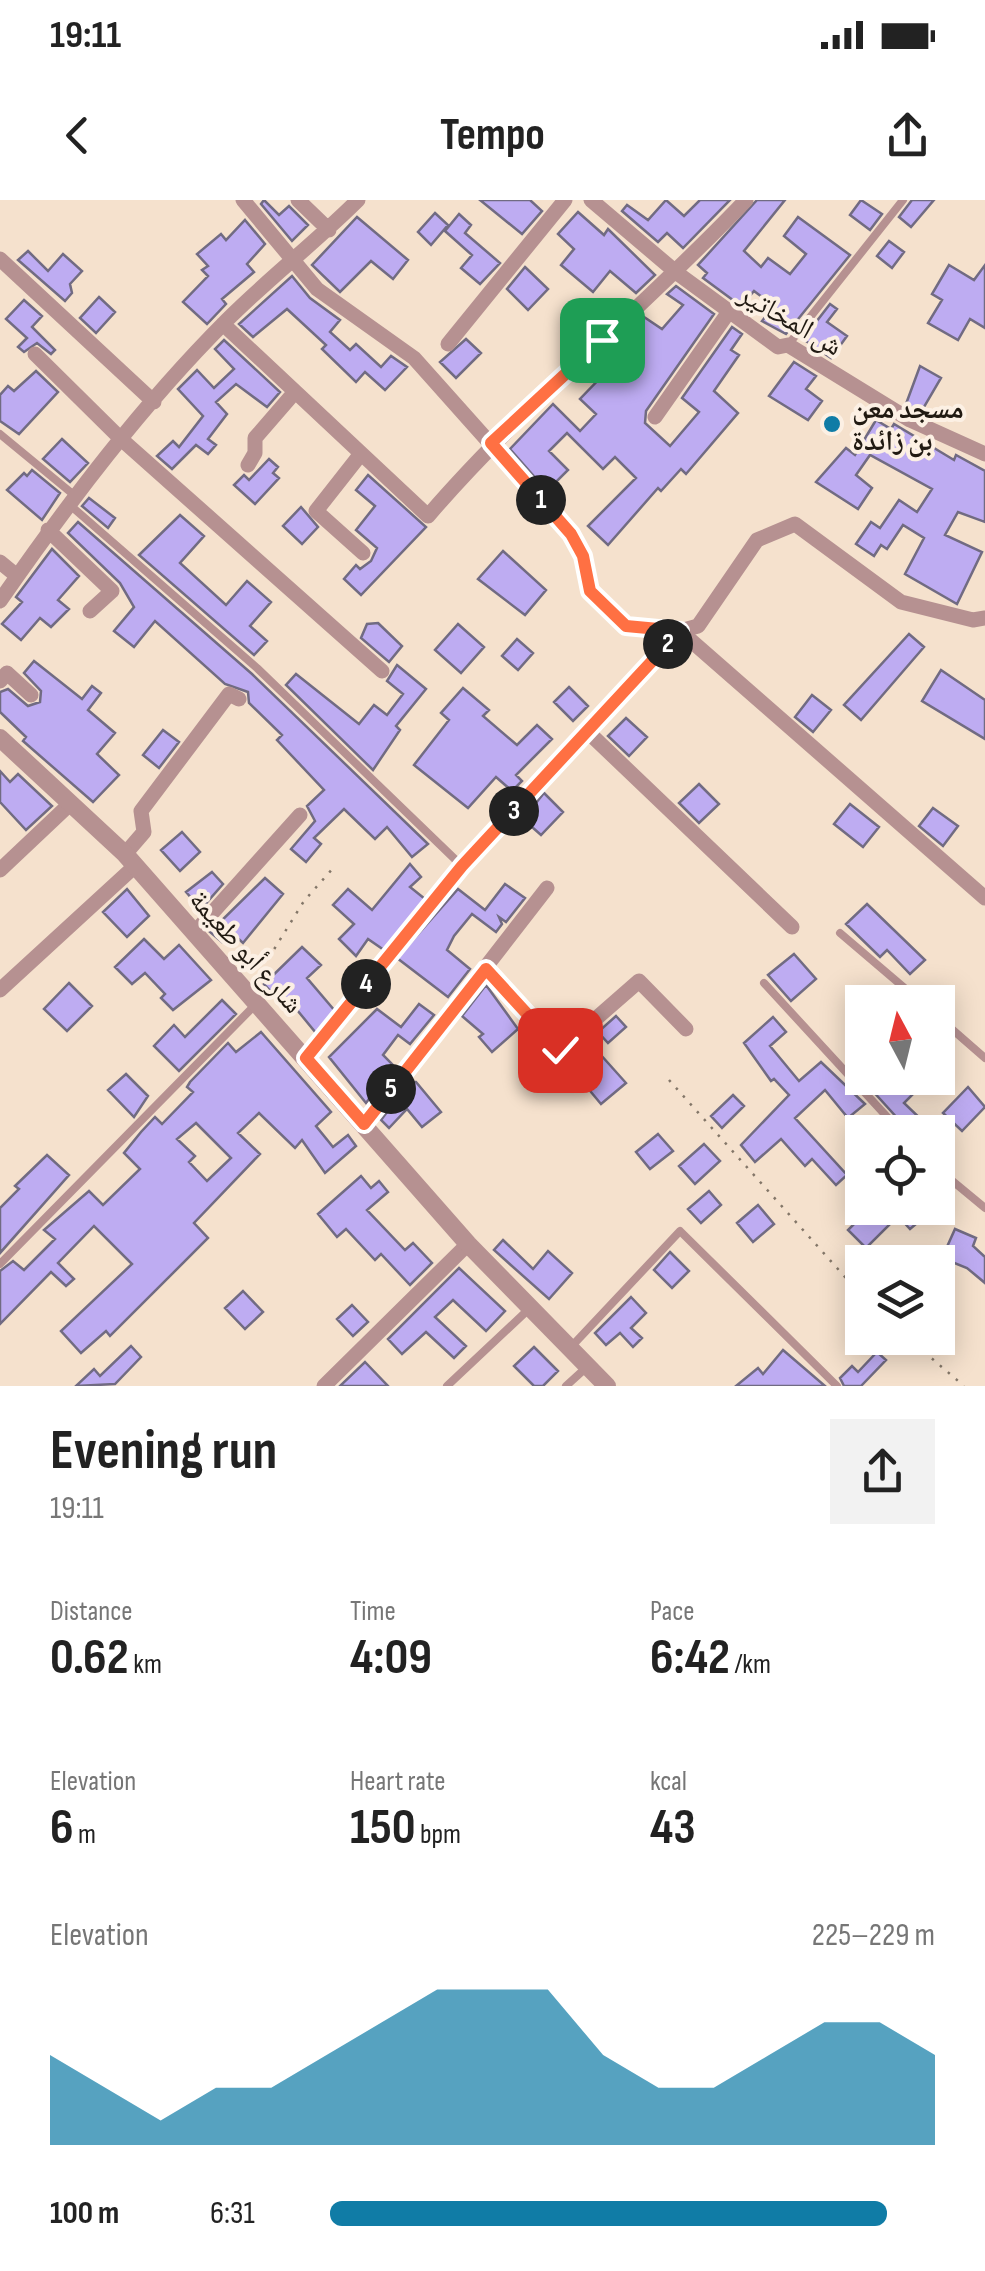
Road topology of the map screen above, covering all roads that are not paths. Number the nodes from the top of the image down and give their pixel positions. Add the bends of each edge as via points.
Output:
1 (244, 200) edge
2 (298, 200) edge
3 (358, 200) edge
4 (565, 200) edge
5 (591, 200) edge
6 (746, 200) edge
7 (903, 200) edge
8 (609, 205) edge
9 (329, 230) junction
10 (0, 259) edge
11 (294, 261) junction
12 (677, 273) junction
13 (728, 313) junction
14 (223, 324) junction
15 (448, 344) dead end
16 (788, 345) junction
17 (35, 354) dead end
18 (294, 393) junction
19 (154, 402) junction
20 (656, 417) dead end
21 (0, 434) edge
22 (121, 439) junction
23 (491, 443) junction
24 (985, 454) edge
25 (360, 455) junction
26 (248, 465) dead end
27 (74, 502) junction
28 (48, 530) junction
29 (364, 553) dead end
30 (0, 562) edge
31 (17, 576) junction
32 (0, 602) edge
33 (90, 611) dead end
34 (985, 618) edge
35 (680, 631) junction
36 (382, 671) dead end
37 (0, 681) edge
38 (31, 695) dead end
39 (239, 699) dead end
40 (588, 732) junction
41 (0, 738) edge
42 (71, 802) junction
43 (300, 814) dead end
44 (129, 860) junction
45 (462, 866) junction
46 (0, 870) edge
47 (547, 888) dead end
48 (985, 898) edge
49 (792, 927) dead end
50 (195, 932) junction
51 (840, 933) dead end
52 (486, 969) junction
53 (764, 983) dead end
54 (901, 985) edge
55 (0, 990) edge
56 (257, 1002) junction
57 (686, 1029) dead end
58 (955, 1032) edge
59 (306, 1058) junction
60 (985, 1058) edge
61 (885, 1115) edge
62 (364, 1124) junction
63 (955, 1183) edge
64 (985, 1208) edge
65 (468, 1244) junction
66 (0, 1264) edge
67 (530, 1308) junction
68 (570, 1348) junction
69 (588, 1366) junction
70 (324, 1386) edge
71 (447, 1386) edge
72 (566, 1386) edge
73 (607, 1386) edge
74 (837, 1386) edge

1 - 11 street
2 - 9 street
3 - 9 street
4 - 15 street
5 - 8 street, ش المخاتير
6 - 12 street
7 - 16 lane
8 - 12 street, ش المخاتير
9 - 11 street
10 - 19 street
11 - 14 street
11 - 23 street via 317,289 414,358
12 - 13 street, ش المخاتير
12 - 23 street
13 - 16 street, ش المخاتير via 778,347
13 - 20 street
14 - 18 street
14 - 19 street
16 - 24 street, ش المخاتير via 910,420
17 - 22 street
18 - 25 street
18 - 26 street via 256,438
19 - 22 street
21 - 27 lane
22 - 27 street
22 - 36 street
23 - 25 street via 428,516
23 - 35 street via 571,534 590,591 626,626
25 - 29 street via 316,511
27 - 28 street
27 - 45 lane
28 - 31 street
28 - 33 street via 112,591
30 - 31 street
31 - 32 street
34 - 35 street via 901,602 794,524 757,540 698,626
35 - 40 street
35 - 48 street
37 - 38 street via 6,674
39 - 44 street via 229,694 141,811 144,832
40 - 45 lane
40 - 49 street
41 - 42 street, شارع أبو طعيمة
42 - 44 street, شارع أبو طعيمة
42 - 46 street
43 - 50 street
44 - 50 street, شارع أبو طعيمة
44 - 55 street
45 - 59 lane
47 - 52 street
50 - 56 street, شارع أبو طعيمة
51 - 54 lane
52 - 57 street via 565,1056 639,981
52 - 62 street
53 - 61 lane
56 - 59 street, شارع أبو طعيمة
56 - 66 lane
58 - 60 lane
59 - 62 street, شارع أبو طعيمة
62 - 65 street, شارع أبو طعيمة
63 - 64 lane
65 - 67 street, شارع أبو طعيمة
65 - 70 street
67 - 68 street, شارع أبو طعيمة
67 - 71 lane
68 - 69 street, شارع أبو طعيمة
68 - 74 lane via 680,1231
69 - 72 lane
69 - 73 street, شارع أبو طعيمة

